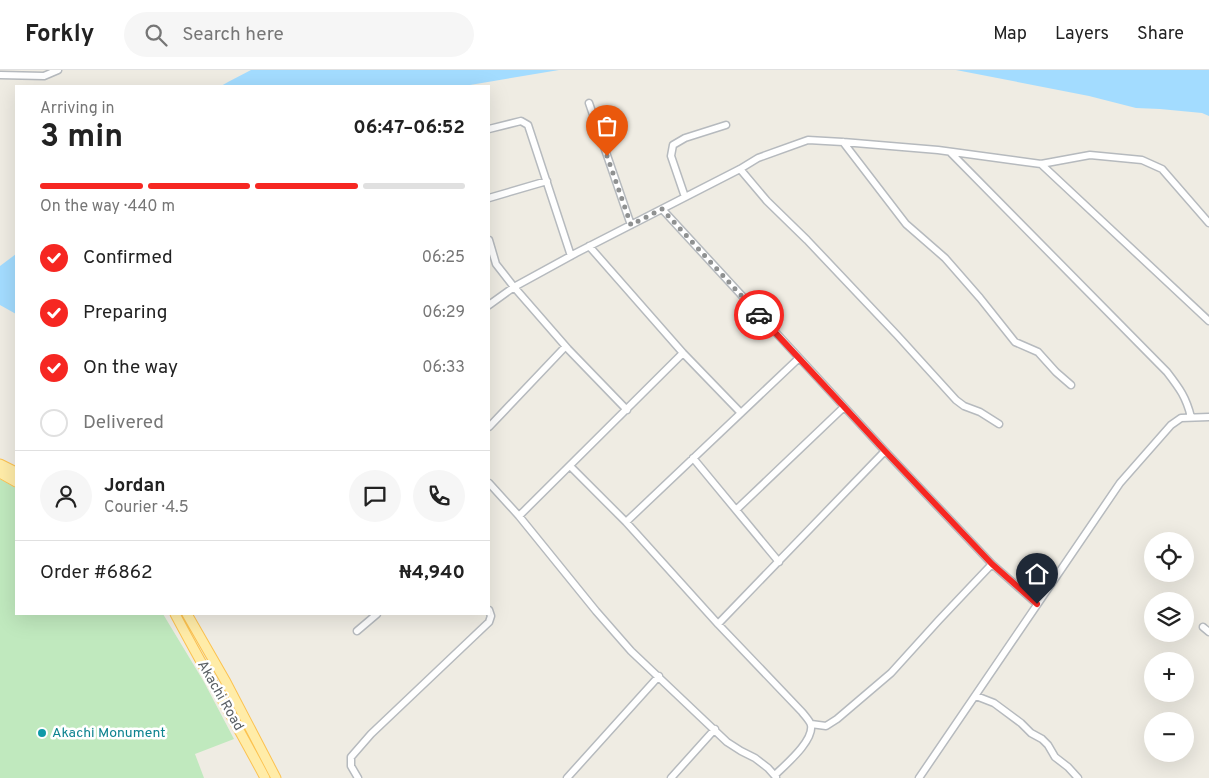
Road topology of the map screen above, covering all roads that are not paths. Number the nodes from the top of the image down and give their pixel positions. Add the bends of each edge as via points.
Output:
1 (58, 70) edge
2 (0, 75) edge
3 (589, 103) dead end
4 (726, 125) dead end
5 (490, 130) edge
6 (843, 142) junction
7 (950, 152) junction
8 (1041, 164) junction
9 (740, 169) junction
10 (547, 181) junction
11 (685, 197) junction
12 (490, 198) edge
13 (662, 209) junction
14 (1209, 223) edge
15 (631, 225) junction
16 (490, 243) edge
17 (589, 246) junction
18 (571, 256) junction
19 (514, 287) junction
20 (490, 304) edge
21 (1209, 321) edge
22 (566, 347) junction
23 (683, 353) junction
24 (799, 358) junction
25 (1071, 385) dead end
26 (844, 407) junction
27 (627, 410) junction
28 (741, 413) junction
29 (1191, 417) junction
30 (1209, 417) edge
31 (999, 424) dead end
32 (490, 426) edge
33 (885, 451) junction
34 (693, 458) junction
35 (0, 464) edge
36 (570, 466) junction
37 (0, 472) edge
38 (15, 472) edge
39 (15, 481) edge
40 (490, 484) edge
41 (736, 510) junction
42 (519, 516) junction
43 (626, 522) junction
44 (779, 562) junction
45 (992, 564) junction
46 (1037, 604) junction
47 (490, 613) edge
48 (176, 615) edge
49 (188, 615) edge
50 (376, 615) edge
51 (718, 624) junction
52 (1203, 627) dead end
53 (357, 632) dead end
54 (1209, 632) edge
55 (659, 676) junction
56 (976, 696) junction
57 (810, 724) junction
58 (715, 729) junction
59 (776, 777) edge
60 (265, 778) edge
61 (276, 778) edge
62 (358, 778) edge
63 (567, 778) edge
64 (671, 778) edge
65 (919, 778) edge
66 (1078, 778) edge

1 - 2 street via 44,76
3 - 15 street
4 - 11 street via 673,145 671,156
5 - 10 street via 521,120 528,124
6 - 7 street
6 - 9 street via 808,140 758,158
6 - 25 street via 906,224 946,258 1015,342 1038,352
7 - 8 street
7 - 29 street via 1167,372 1182,392
8 - 14 street via 1090,155 1142,160 1162,169
8 - 21 street
9 - 11 street
9 - 31 street via 956,400
10 - 12 street
10 - 18 street
11 - 13 street
13 - 15 street
13 - 24 street
15 - 17 street
16 - 19 street via 496,264
17 - 18 street
17 - 23 street
18 - 19 street
19 - 20 street
19 - 22 street
22 - 27 street
22 - 32 street
23 - 27 street
23 - 28 street
24 - 26 street
24 - 28 street
26 - 33 street
26 - 41 street
27 - 36 street
28 - 34 street
29 - 30 street
29 - 46 street via 1181,418 1171,425 1120,483
33 - 44 street
33 - 45 street
34 - 41 street
34 - 43 street
35 - 38 main road
36 - 42 street
36 - 43 street
37 - 39 main road
40 - 42 street
41 - 44 street
42 - 55 street via 596,611 631,651
43 - 51 street
44 - 51 street
45 - 46 street
45 - 57 street via 891,673 826,726
46 - 56 street
47 - 62 street via 489,622 351,756 351,766
48 - 60 main road, Akachi Road
49 - 61 main road, Akachi Road
50 - 53 street
51 - 57 street
52 - 54 street
55 - 58 street
55 - 63 street
56 - 65 street
56 - 66 street via 994,703 1042,739 1055,757
57 - 59 street via 811,734
58 - 59 street
58 - 64 street

